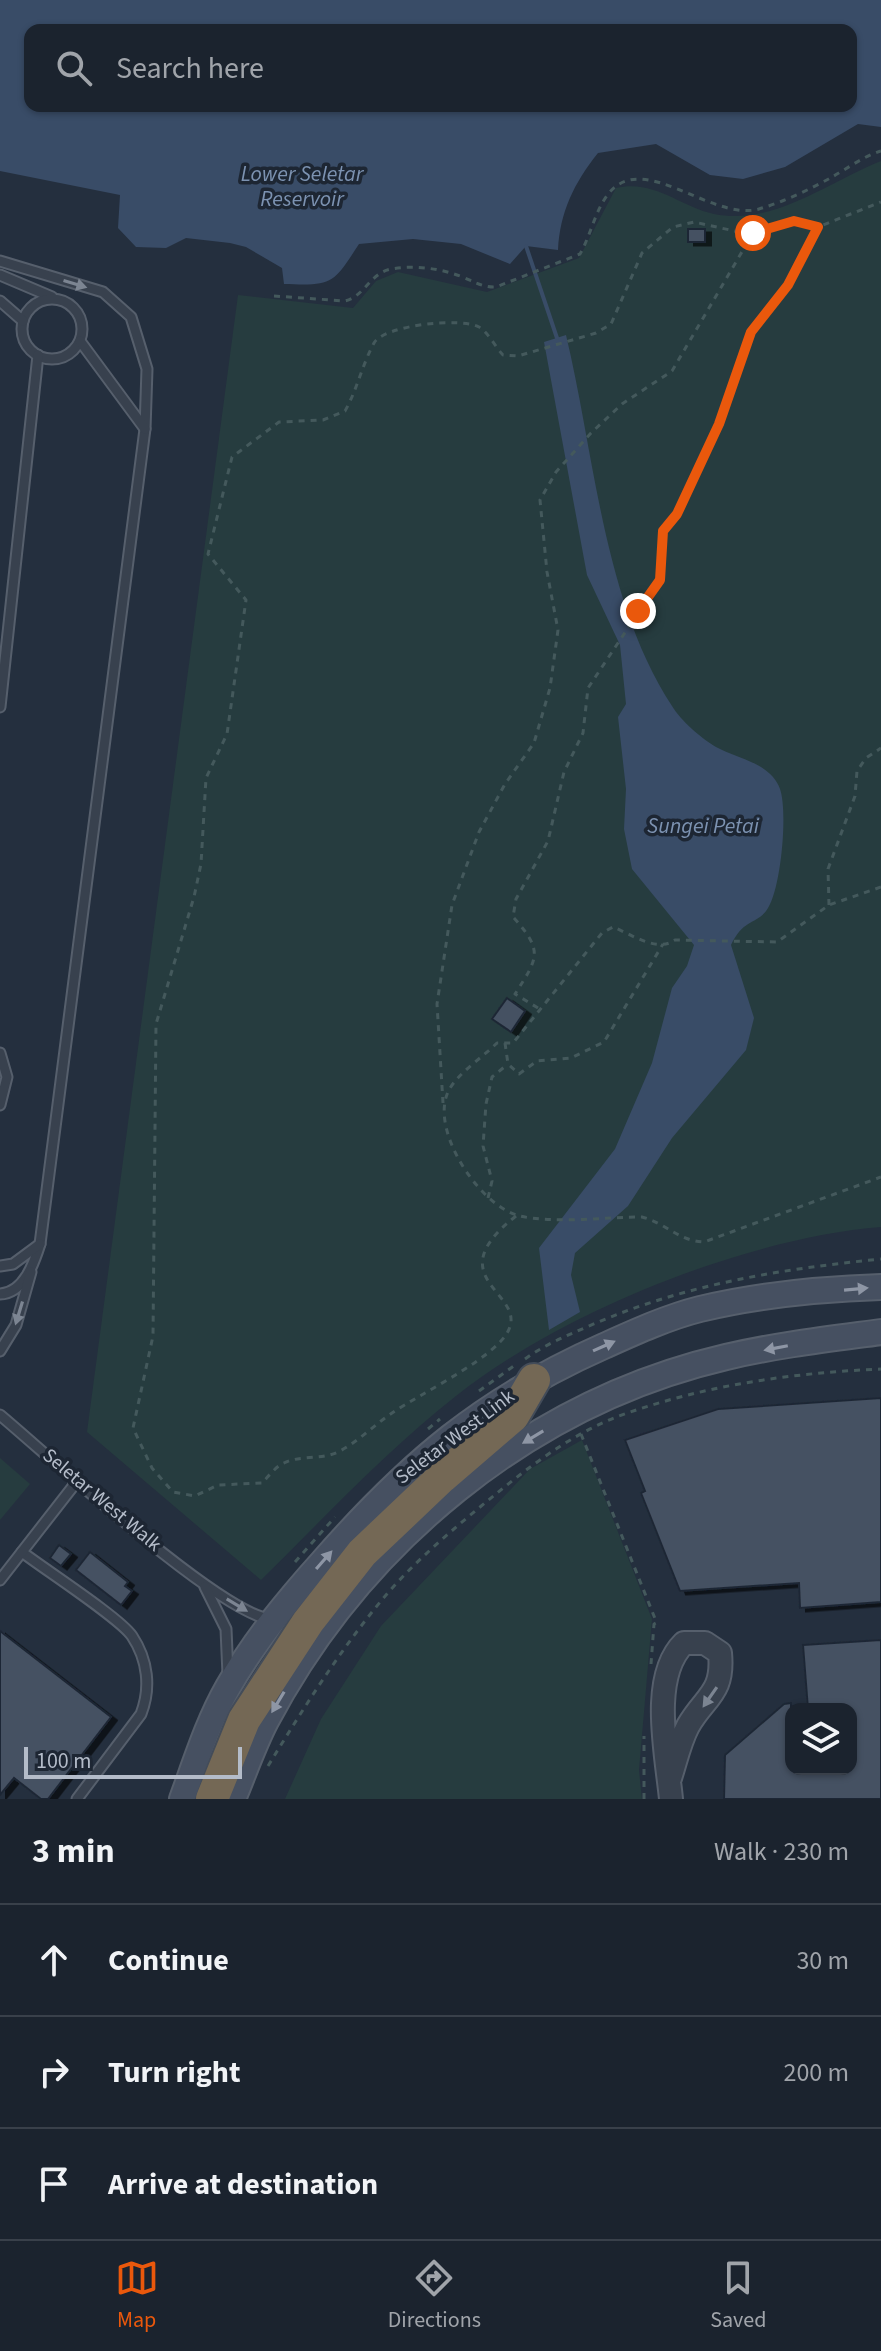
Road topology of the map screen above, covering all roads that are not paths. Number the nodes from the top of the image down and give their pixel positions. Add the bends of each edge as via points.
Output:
1 (0, 261) edge
2 (0, 275) edge
3 (62, 300) junction
4 (0, 301) edge
5 (23, 321) junction
6 (80, 341) junction
7 (38, 355) junction
8 (145, 429) junction
9 (0, 707) edge
10 (0, 1053) edge
11 (0, 1105) edge
12 (40, 1244) junction
13 (0, 1266) edge
14 (31, 1272) junction
15 (881, 1287) edge
16 (0, 1294) edge
17 (881, 1332) edge
18 (0, 1351) edge
19 (534, 1380) junction
20 (0, 1415) edge
21 (78, 1480) junction
22 (22, 1552) junction
23 (0, 1580) edge
24 (204, 1585) junction
25 (273, 1619) junction
26 (229, 1686) junction
27 (670, 1790) edge
28 (77, 1799) edge
29 (182, 1799) edge
30 (212, 1799) edge
31 (233, 1799) edge

1 -> 8 lane via 103,292 131,317 147,369
2 - 3 lane
3 - 5 lane via 42,300
3 - 6 lane via 77,312
4 - 5 lane
5 - 7 lane via 25,341
6 - 7 lane via 57,358
6 - 8 lane
7 - 9 lane
8 - 12 lane
10 - 11 lane via 7,1077
12 - 13 lane via 13,1264
12 - 14 lane
14 - 16 lane via 7,1294
14 -> 18 lane via 16,1325
19 -> 15 main road, Seletar West Link via 634,1332 699,1309
17 -> 31 main road via 725,1357 660,1377 591,1404 486,1467 435,1506 353,1591 308,1651 266,1722
25 -> 19 main road, Seletar West Link via 379,1497 426,1454 499,1399
19 - 30 highway via 513,1416 380,1535 308,1622 244,1720
20 - 21 lane, Seletar West Walk
21 - 22 lane
21 - 24 lane, Seletar West Walk
22 - 23 lane
22 - 28 lane via 130,1633 148,1680 141,1714
24 -> 25 lane, Seletar West Walk via 254,1615
24 - 26 lane, Seletar West Walk via 226,1629
25 - 26 main road, Seletar West Link
26 - 29 main road, Seletar West Link
27 -> 27 street via 661,1737 670,1660 684,1643 705,1643 720,1653 721,1676 717,1690 688,1726

